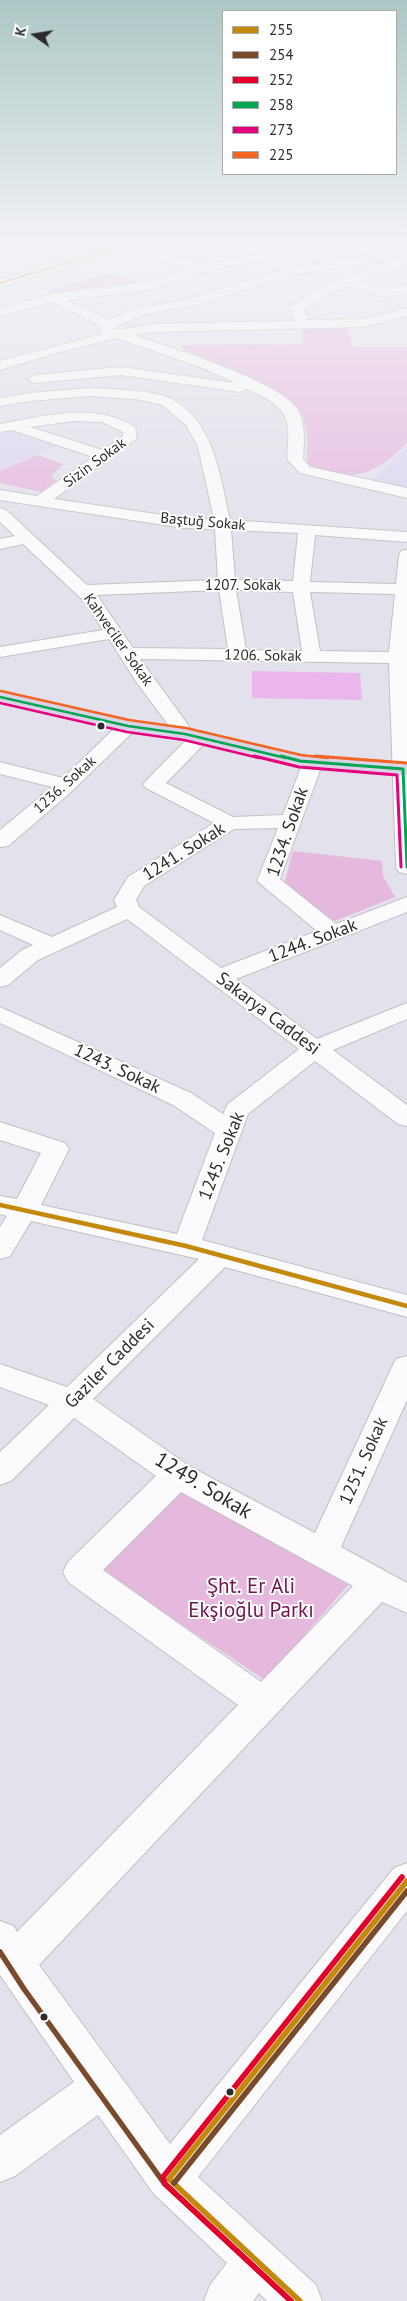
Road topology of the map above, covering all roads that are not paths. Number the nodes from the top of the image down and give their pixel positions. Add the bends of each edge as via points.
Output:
1 (60, 346) edge
2 (157, 346) edge
3 (0, 366) edge
4 (35, 379) dead end
5 (258, 390) junction
6 (0, 402) edge
7 (6, 427) edge
8 (105, 456) junction
9 (407, 493) edge
10 (0, 495) edge
11 (42, 500) junction
12 (0, 513) edge
13 (223, 525) junction
14 (307, 529) junction
15 (407, 537) edge
16 (27, 538) junction
17 (0, 544) edge
18 (407, 555) edge
19 (227, 585) junction
20 (301, 587) junction
21 (404, 589) junction
22 (82, 590) junction
23 (404, 623) edge
24 (115, 633) junction
25 (0, 652) edge
26 (128, 653) junction
27 (238, 655) junction
28 (312, 656) junction
29 (399, 658) junction
30 (403, 680) edge
31 (0, 697) edge
32 (128, 726) junction
33 (193, 735) junction
34 (313, 762) junction
35 (0, 768) edge
36 (405, 769) edge
37 (67, 785) junction
38 (291, 821) junction
39 (229, 823) junction
40 (0, 841) edge
41 (407, 860) edge
42 (407, 868) edge
43 (407, 904) edge
44 (129, 910) junction
45 (0, 922) edge
46 (333, 933) junction
47 (52, 945) junction
48 (219, 977) junction
49 (0, 980) edge
50 (407, 1010) edge
51 (0, 1014) edge
52 (315, 1049) junction
53 (407, 1118) edge
54 (229, 1130) junction
55 (0, 1131) edge
56 (12, 1208) edge
57 (186, 1246) junction
58 (0, 1249) edge
59 (220, 1255) junction
60 (407, 1306) edge
61 (407, 1367) edge
62 (0, 1375) edge
63 (72, 1401) junction
64 (0, 1472) edge
65 (178, 1475) junction
66 (322, 1554) junction
67 (392, 1591) edge
68 (263, 1704) junction
69 (407, 1881) edge
70 (7, 1951) edge
71 (102, 2086) junction
72 (0, 2161) edge
73 (170, 2179) junction
74 (256, 2261) junction
75 (226, 2301) edge
76 (300, 2301) edge

1 - 3 street
2 - 5 street via 208,365
4 - 5 street via 121,371
5 - 9 street via 278,398 291,410 297,436 295,459 300,466 318,474
6 - 13 street via 89,392 136,395 167,402 192,422 205,447
7 - 8 street
7 - 8 street, Sizin Sokak via 91,416 114,420 130,430 130,438
8 - 11 street, Sizin Sokak
10 - 11 street, Baştuğ Sokak
11 - 13 street, Baştuğ Sokak via 184,524
12 - 16 street, Kahveciler Sokak
13 - 14 street, Baştuğ Sokak
13 - 19 street
14 - 15 street, Baştuğ Sokak
14 - 20 street
16 - 17 street
16 - 22 street, Kahveciler Sokak
18 - 21 street
19 - 20 street, 1207. Sokak
19 - 22 street, 1207. Sokak
19 - 27 street
20 - 21 street, 1207. Sokak
20 - 28 street
21 - 23 street
22 - 24 street, Kahveciler Sokak
23 - 29 street
24 - 25 street
24 - 26 street, Kahveciler Sokak
26 - 27 street, 1206. Sokak
26 - 33 street, Kahveciler Sokak
27 - 28 street, 1206. Sokak
28 - 29 street, 1206. Sokak
29 - 30 street
30 - 36 street
31 - 32 main road
32 - 33 main road
32 - 37 street, 1236. Sokak
33 - 34 main road
33 - 39 street via 153,784
34 - 36 main road
34 - 38 street, 1234. Sokak
35 - 37 street
36 - 41 street
37 - 40 street, 1236. Sokak
38 - 39 street, 1241. Sokak
38 - 46 street, 1234. Sokak via 268,882
39 - 44 street, 1241. Sokak via 136,882 125,900
41 - 42 street
43 - 46 street, 1244. Sokak
44 - 47 street
44 - 48 street, Sakarya Caddesi
45 - 47 street
46 - 48 street, 1244. Sokak
47 - 49 street via 30,955
48 - 52 street, Sakarya Caddesi
50 - 52 street, 1245. Sokak
51 - 54 street, 1243. Sokak via 182,1099
52 - 53 street, Sakarya Caddesi
52 - 54 street, 1245. Sokak via 237,1110
54 - 57 street, 1245. Sokak
55 - 56 street via 56,1149
56 - 57 street
56 - 58 street
57 - 59 street
59 - 60 street
59 - 63 street, Gaziler Caddesi
61 - 66 street, 1251. Sokak
62 - 63 street, 1249. Sokak
63 - 64 street, Gaziler Caddesi
63 - 65 street, 1249. Sokak
65 - 66 street, 1249. Sokak
65 - 68 street via 80,1572
66 - 67 street, 1249. Sokak
67 - 68 street
68 - 70 street
69 - 73 street
70 - 71 street
71 - 72 street
71 - 73 street
73 - 74 street
74 - 75 street
74 - 76 street

